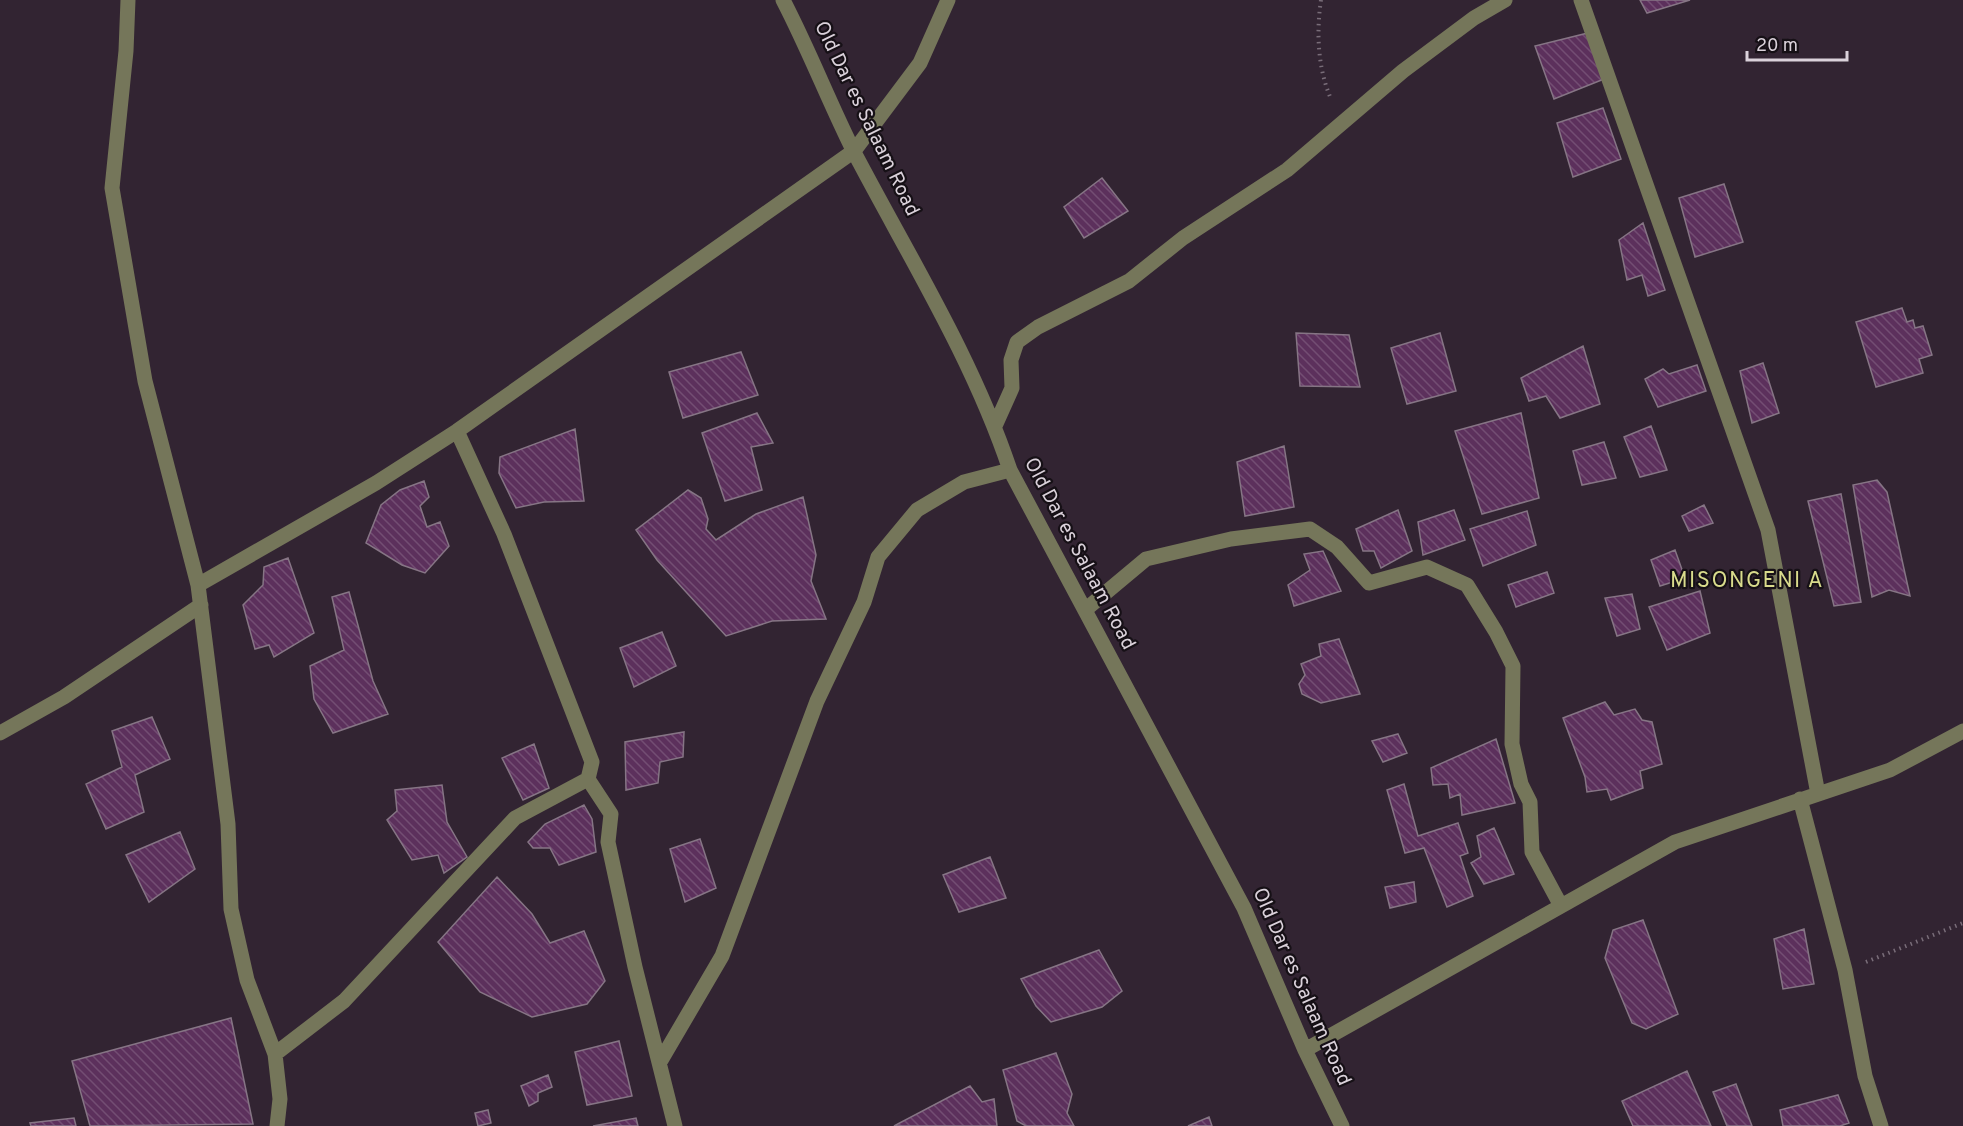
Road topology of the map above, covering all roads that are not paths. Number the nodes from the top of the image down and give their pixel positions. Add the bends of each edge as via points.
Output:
1 (128, 0) edge
2 (783, 0) edge
3 (948, 0) edge
4 (1505, 0) edge
5 (1581, 0) edge
6 (854, 151) junction
7 (995, 426) junction
8 (457, 432) junction
9 (1010, 470) junction
10 (198, 585) junction
11 (201, 605) junction
12 (1085, 610) junction
13 (1963, 731) edge
14 (0, 734) edge
15 (588, 779) junction
16 (1818, 794) junction
17 (1800, 800) junction
18 (1561, 906) junction
19 (1305, 1050) junction
20 (275, 1054) junction
21 (660, 1062) junction
22 (277, 1126) edge
23 (675, 1126) edge
24 (1342, 1126) edge
25 (1881, 1126) edge

1 - 10 street via 112,188 145,381
2 - 6 street, Old Dar es Salaam Road
3 - 6 street via 920,63
4 - 7 street via 1474,18 1340,122 1287,170 1183,238 1129,281 1038,327 1017,342 1011,360 1012,388
5 - 16 street via 1768,530
6 - 7 street, Old Dar es Salaam Road via 951,328
6 - 8 street
7 - 9 street, Old Dar es Salaam Road
8 - 10 street
8 - 15 street via 504,534 592,762
9 - 12 street, Old Dar es Salaam Road
9 - 21 street via 964,482 917,510 878,557 864,602 817,700 722,956
10 - 11 street
11 - 14 street via 64,697
11 - 20 street via 228,824 231,909 247,980
12 - 18 street via 1146,560 1231,539 1310,529 1337,547 1369,583 1427,567 1467,585 1512,666 1512,744 1521,784 1530,802 1532,852
12 - 19 street, Old Dar es Salaam Road via 1244,908
13 - 16 street via 1890,770
15 - 20 street via 515,818 344,1001
15 - 21 street via 611,814 608,842
16 - 17 street
17 - 18 street via 1675,842
17 - 25 street via 1845,970 1865,1076
18 - 19 street
19 - 24 street, Old Dar es Salaam Road
20 - 22 street via 280,1099
21 - 23 street

